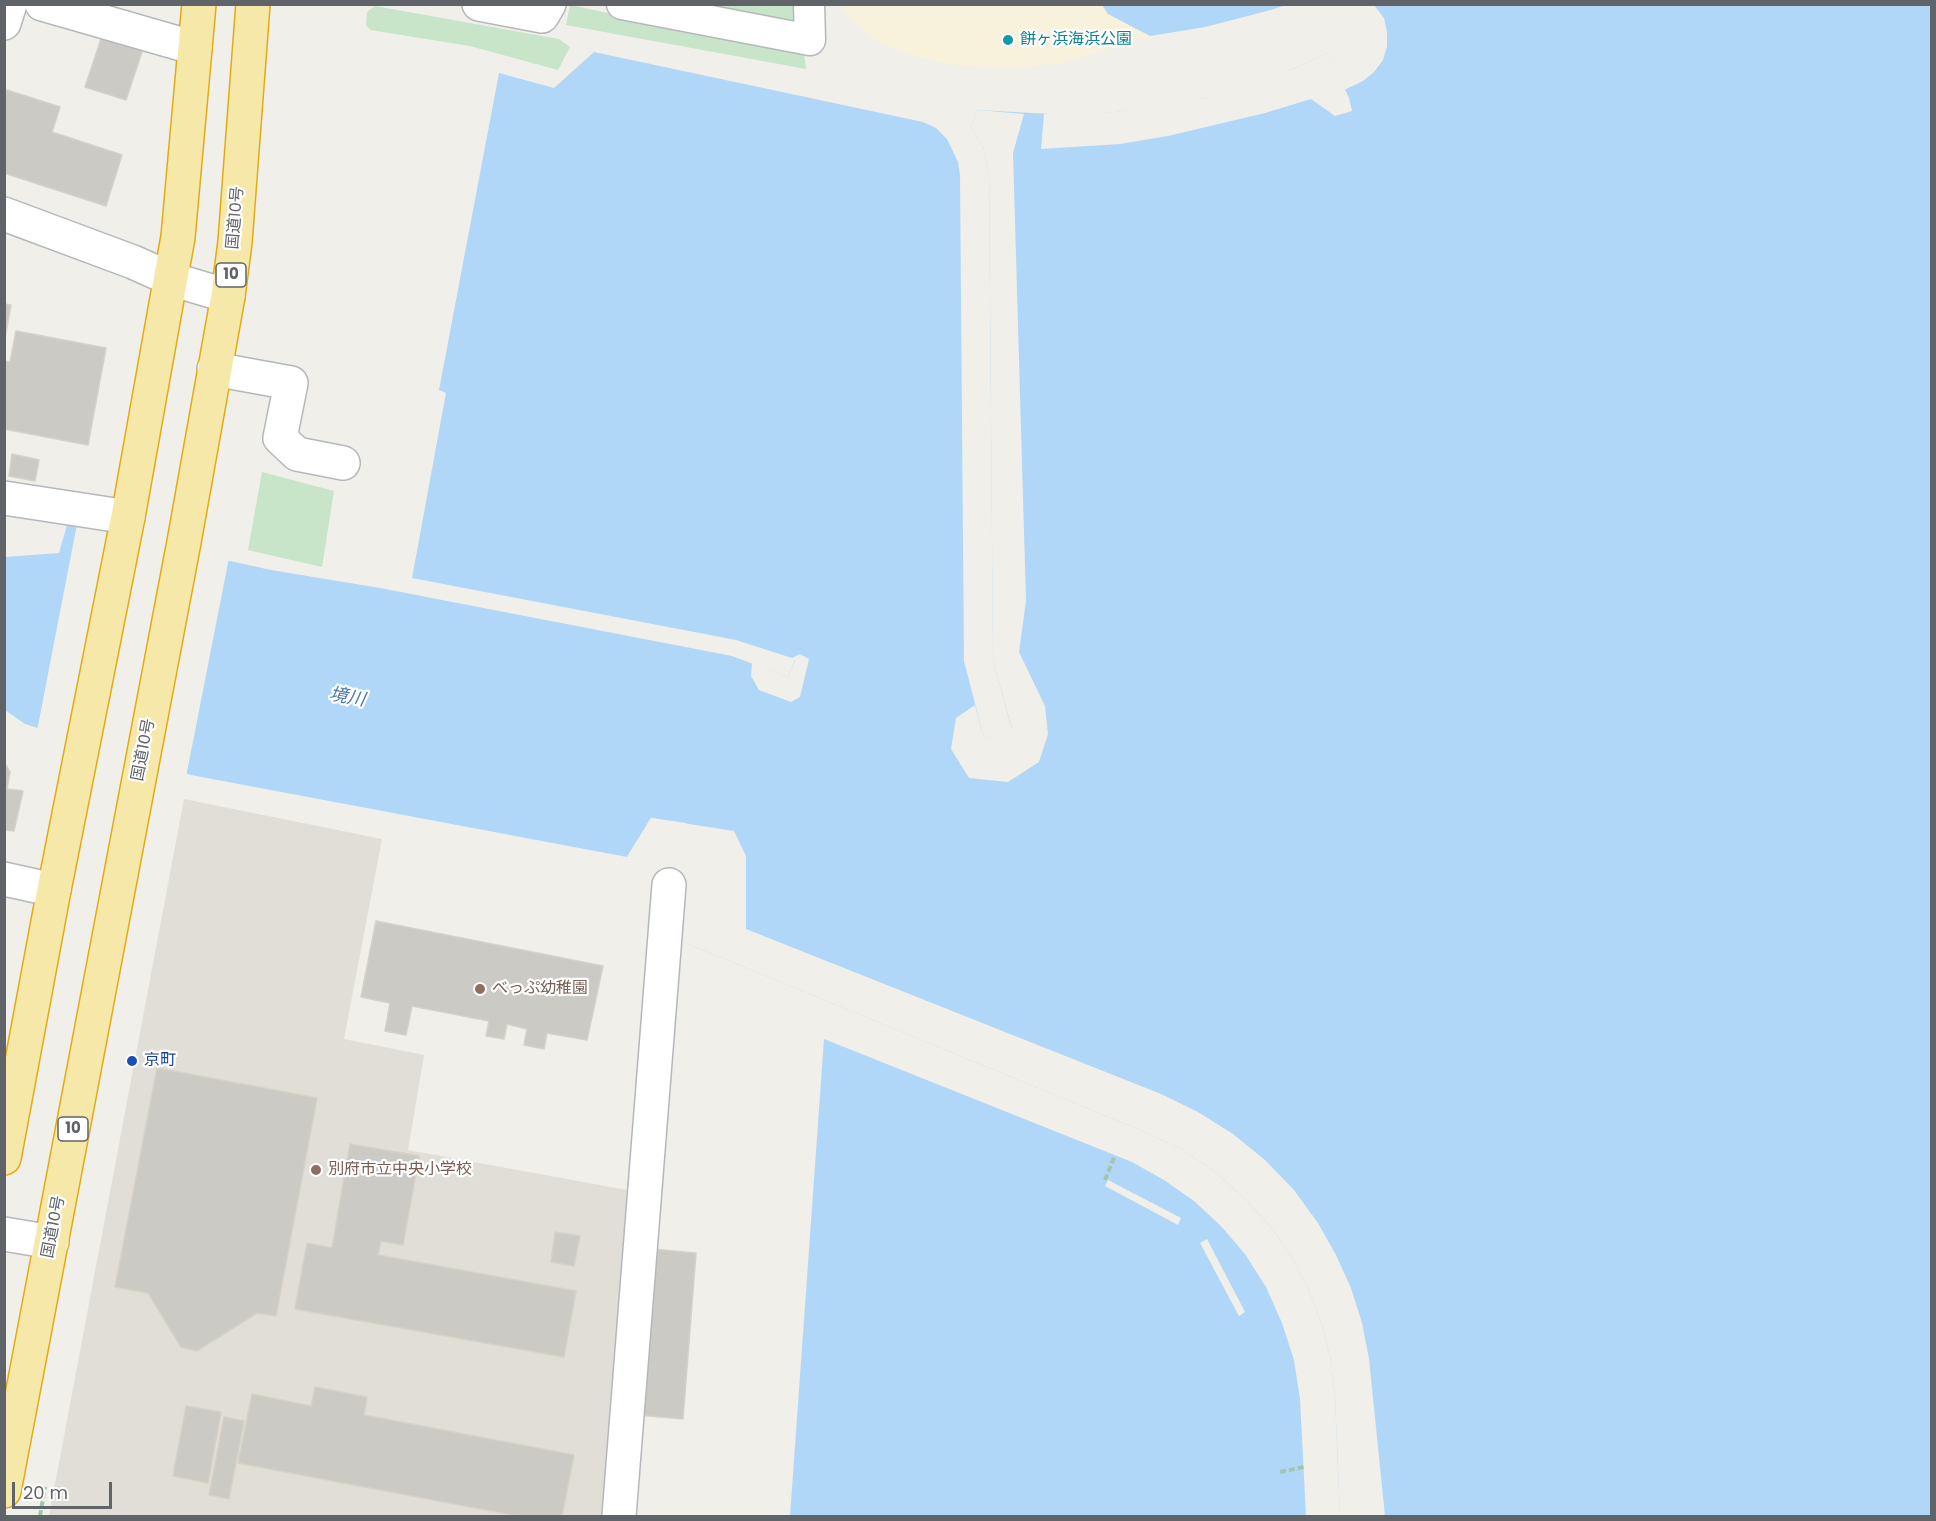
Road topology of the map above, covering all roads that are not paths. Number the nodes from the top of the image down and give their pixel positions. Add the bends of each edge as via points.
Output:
1 (10, 4) edge
2 (42, 4) edge
3 (199, 4) edge
4 (253, 4) edge
5 (479, 4) edge
6 (549, 4) edge
7 (622, 4) edge
8 (808, 4) edge
9 (4, 23) edge
10 (195, 48) junction
11 (4, 214) edge
12 (171, 279) junction
13 (228, 296) junction
14 (214, 369) junction
15 (344, 463) dead end
16 (4, 498) edge
17 (127, 524) junction
18 (4, 879) edge
19 (669, 885) dead end
20 (54, 891) junction
21 (4, 1158) edge
22 (4, 1234) edge
23 (52, 1242) junction
24 (4, 1491) edge
25 (619, 1516) edge

1 - 9 street
2 - 10 street
3 - 10 highway
4 - 13 highway, 国道10号 / 10
5 - 6 street via 542,16
7 - 8 street via 810,40
10 - 12 highway
11 - 12 street
12 - 13 street
12 - 17 highway
13 - 14 highway, 国道10号 / 10
14 - 15 street via 291,383 280,438 297,454
14 - 23 highway, 国道10号 / 10
16 - 17 street
17 - 20 highway
18 - 20 street
19 - 25 street
20 - 21 highway
22 - 23 street
23 - 24 highway, 国道10号 / 10

